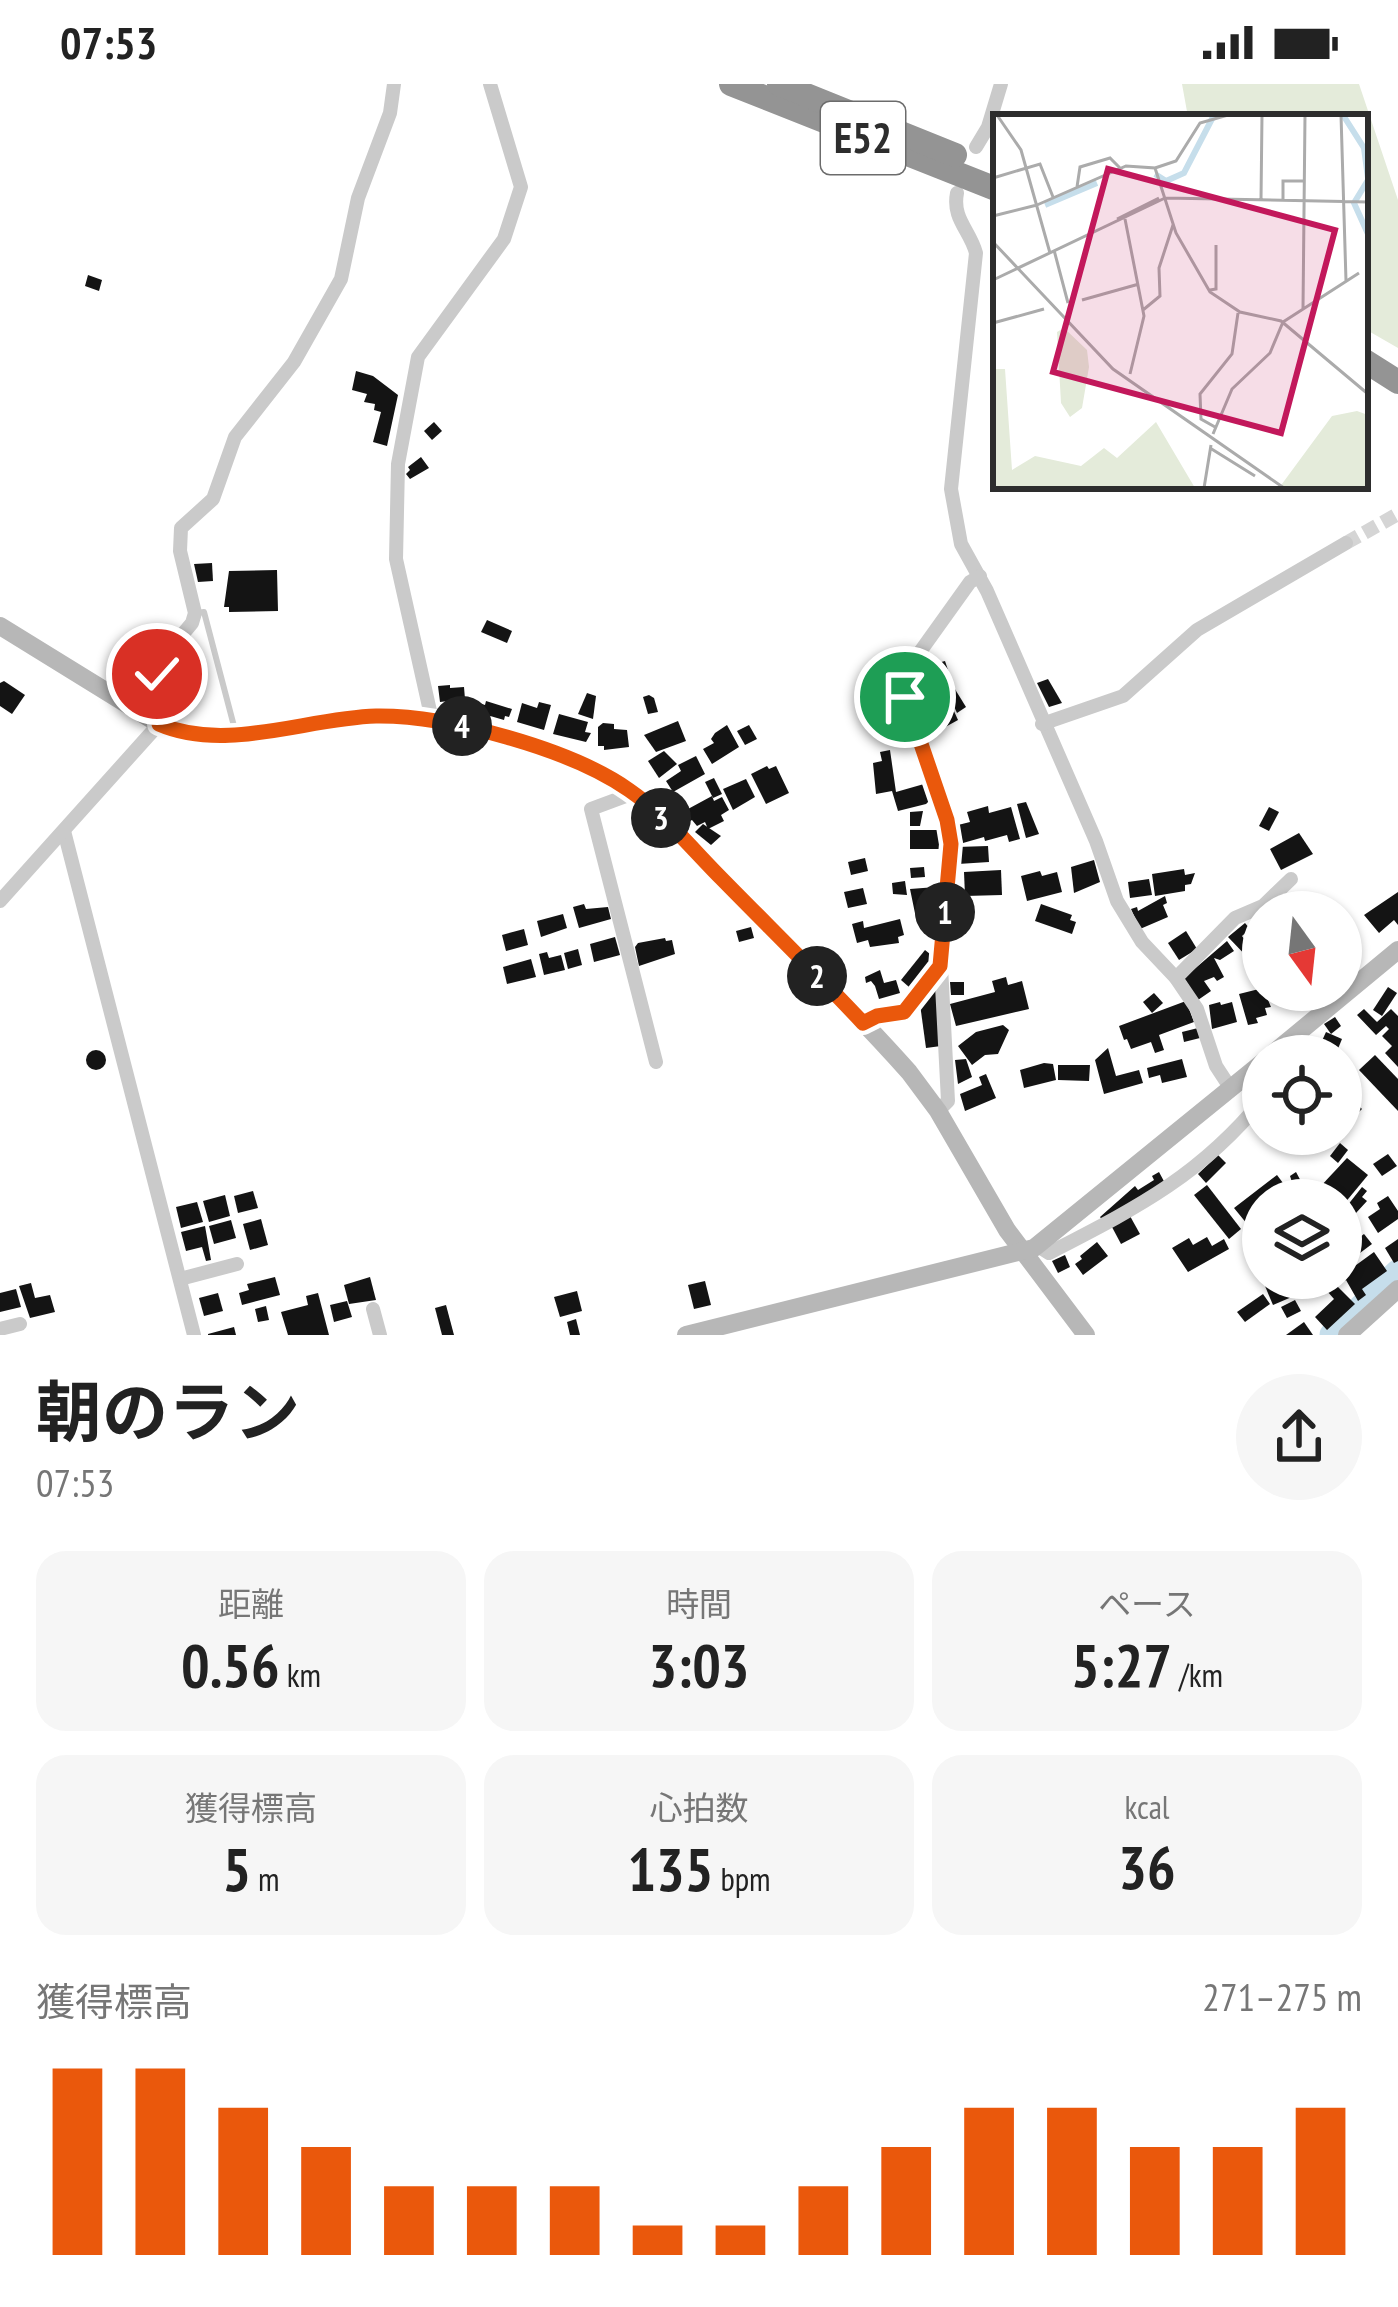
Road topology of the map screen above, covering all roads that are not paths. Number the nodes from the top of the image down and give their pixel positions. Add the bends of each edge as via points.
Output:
1 (394, 84) edge
2 (490, 84) edge
3 (731, 84) edge
4 (779, 84) edge
5 (1001, 84) edge
6 (976, 147) dead end
7 (993, 171) edge
8 (993, 188) edge
9 (957, 193) dead end
10 (1368, 366) edge
11 (1398, 382) edge
12 (1346, 543) tunnel mouth
13 (980, 576) junction
14 (195, 613) junction
15 (0, 626) edge
16 (432, 720) junction
17 (159, 724) junction
18 (1042, 724) junction
19 (236, 734) junction
20 (634, 793) junction
21 (64, 831) junction
22 (1291, 879) dead end
23 (0, 901) edge
24 (1398, 950) edge
25 (940, 966) junction
26 (1176, 978) junction
27 (863, 1023) junction
28 (1295, 1035) edge
29 (656, 1062) dead end
30 (1242, 1080) edge
31 (1231, 1089) junction
32 (938, 1112) junction
33 (1242, 1123) edge
34 (1031, 1249) junction
35 (237, 1264) dead end
36 (180, 1279) junction
37 (1398, 1288) edge
38 (374, 1309) dead end
39 (20, 1324) dead end
40 (0, 1329) edge
41 (194, 1335) edge
42 (380, 1335) edge
43 (686, 1335) edge
44 (1086, 1335) edge
45 (1347, 1335) edge

1 - 14 street via 340,278 294,362 235,437 213,499 182,528
2 - 16 street via 520,187 504,239 418,357 398,464 396,559
3 - 8 highway, E52
4 - 7 highway, E52
5 - 6 street
9 - 13 street via 954,208 976,253 952,489 961,544
10 - 11 highway
12 - 18 street via 1197,630 1131,691
13 - 18 street
13 - 25 street via 902,679 951,844
14 - 17 street via 158,664
14 - 19 lane via 204,612
15 - 17 main road
16 - 19 main road via 354,718
16 - 20 main road via 559,755
17 - 19 main road via 204,736
17 - 21 street
18 - 26 street via 1117,901
20 - 27 main road
20 - 29 street via 591,809
21 - 23 street
21 - 36 street
22 - 26 street via 1263,906 1235,918
24 - 28 main road
25 - 27 street via 904,1012
25 - 32 street via 948,1101
26 - 31 street
27 - 32 main road
30 - 31 main road
31 - 34 main road
32 - 34 main road via 986,1198
33 - 34 street via 1169,1188 1049,1253
34 - 43 main road
34 - 44 main road
35 - 36 street
36 - 41 street
37 - 45 main road
38 - 42 street
39 - 40 street

